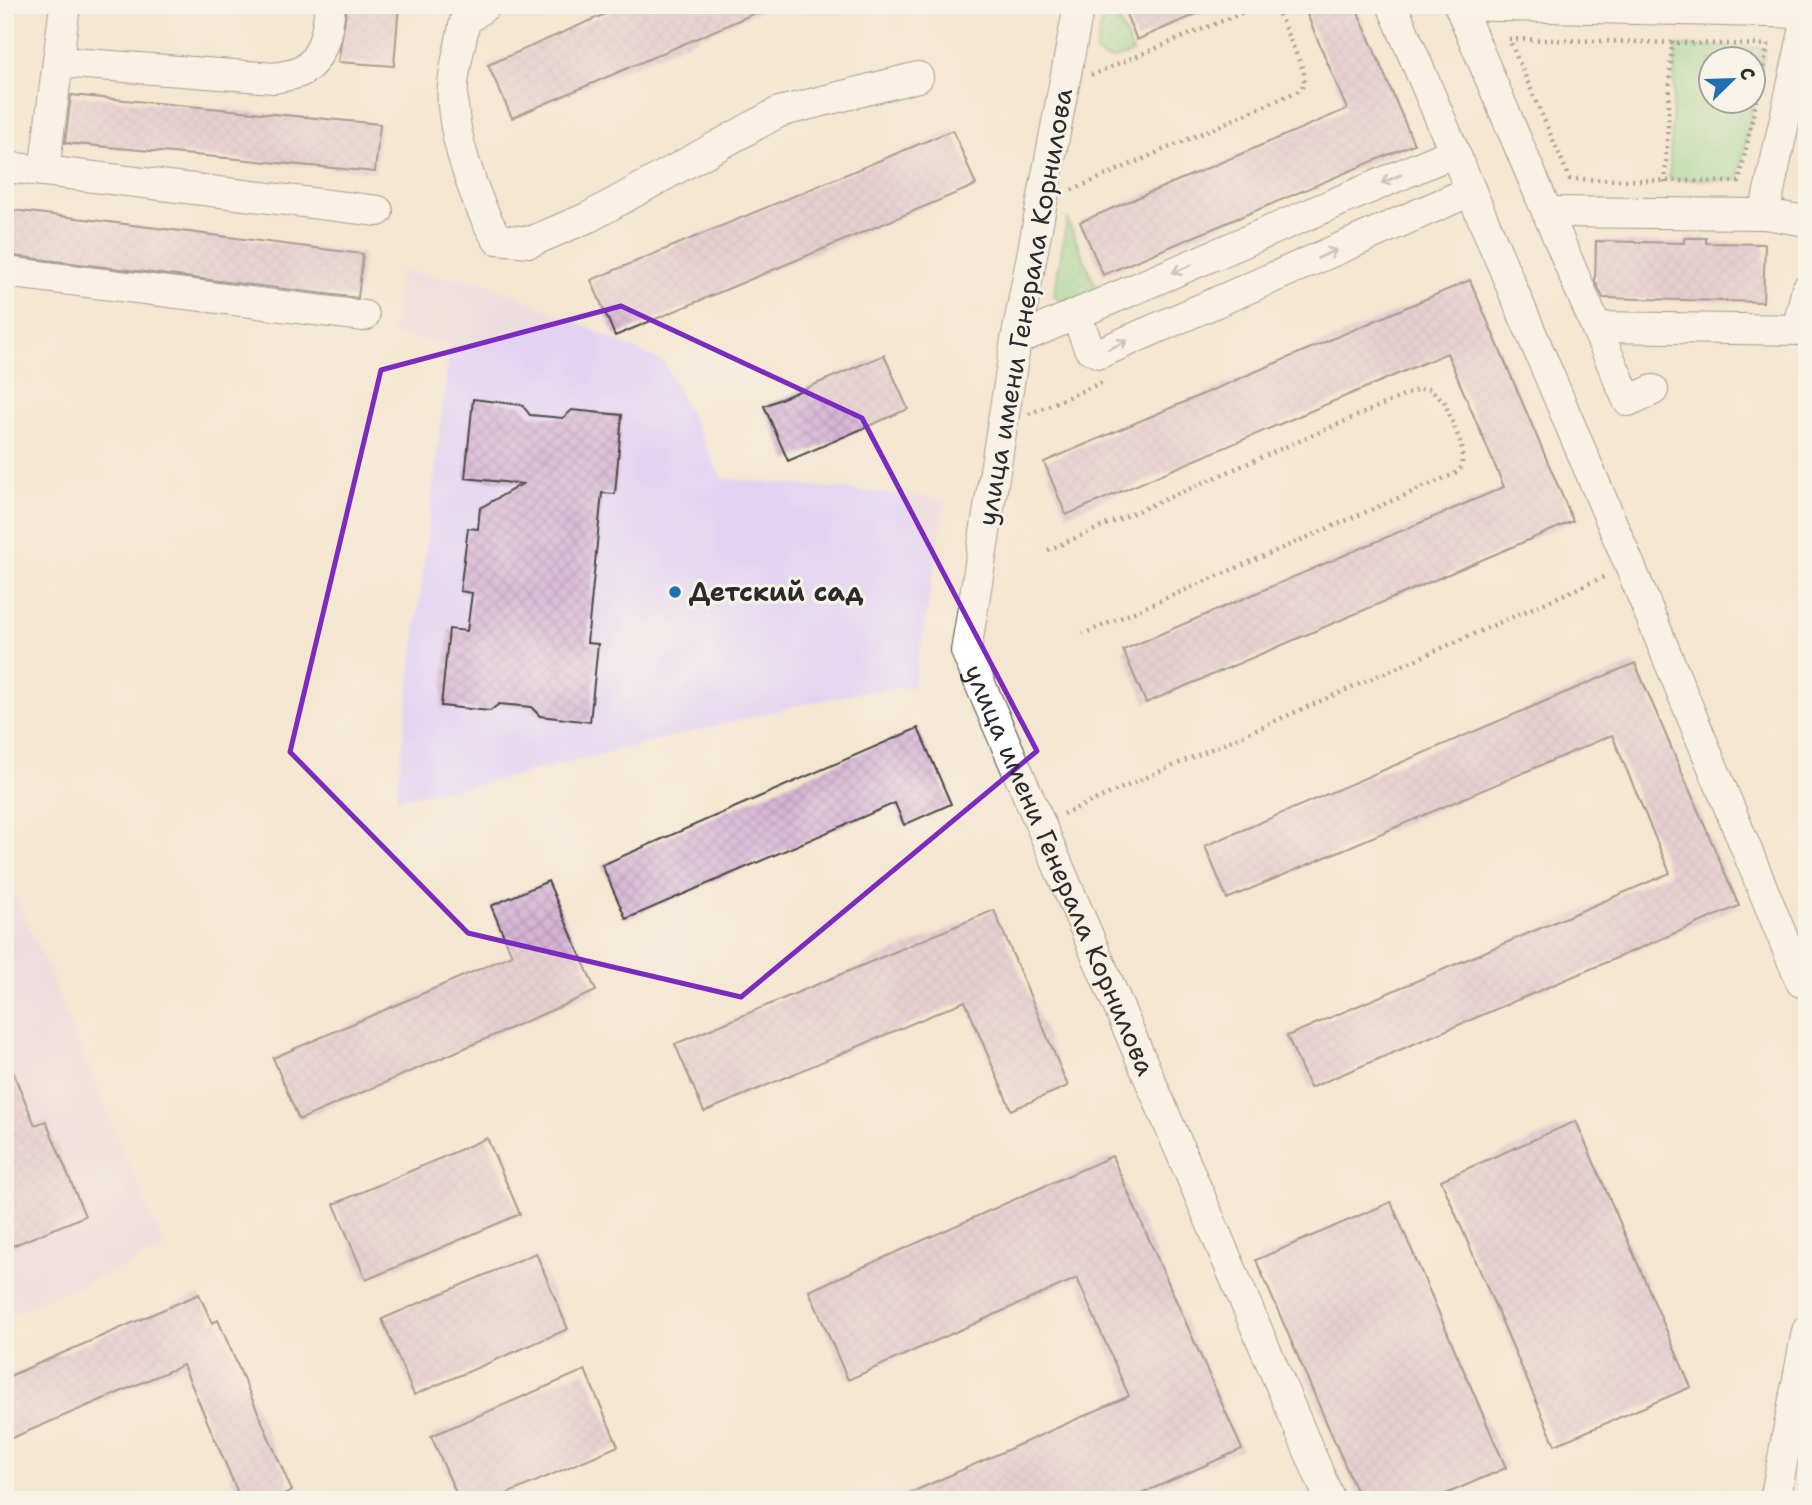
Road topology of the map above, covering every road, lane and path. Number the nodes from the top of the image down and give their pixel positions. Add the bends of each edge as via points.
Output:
1 (65, 5) edge
2 (330, 5) edge
3 (486, 5) edge
4 (1079, 5) edge
5 (1261, 5) edge
6 (1269, 5) edge
7 (1392, 5) edge
8 (1673, 10) junction
9 (1807, 16) edge
10 (1672, 43) junction
11 (58, 62) junction
12 (918, 77) dead end
13 (1087, 77) dead end
14 (1454, 152) junction
15 (5, 167) edge
16 (44, 171) junction
17 (1665, 181) junction
18 (1471, 191) junction
19 (1066, 192) dead end
20 (378, 211) dead end
21 (1547, 212) junction
22 (1664, 212) junction
23 (1764, 214) junction
24 (1805, 230) edge
25 (5, 272) edge
26 (1804, 280) edge
27 (1076, 315) junction
28 (364, 316) dead end
29 (1597, 327) junction
30 (1016, 340) junction
31 (1653, 390) dead end
32 (1048, 550) dead end
33 (1630, 566) junction
34 (1083, 634) dead end
35 (1040, 824) junction
36 (1801, 982) dead end
37 (1807, 1331) edge
38 (1330, 1500) edge
39 (1775, 1500) edge

1 - 11 street
2 - 11 street via 319,53 303,71 275,78
3 - 12 street via 466,21 453,87 459,141 480,211 496,239 530,242 589,217 779,112
4 - 30 street, улица имени Генерала Корнилова
5 - 13 path
6 - 19 path via 1278,12 1304,72 1304,85 1298,91
7 - 14 street
8 - 9 street
8 - 10 path
8 - 21 street via 1459,5
9 - 23 street
10 - 17 path
10 - 17 path via 1768,45 1739,183
10 - 17 path via 1509,39 1570,179
11 - 16 street
14 - 18 street
14 -> 27 street
15 - 16 street
16 - 20 street
17 - 22 path
27 -> 18 street via 1089,348 1100,353
18 - 33 street
21 - 22 street
21 - 29 street
22 - 23 street
23 - 24 street
24 - 26 path
25 - 28 street
26 - 29 street via 1797,330
27 - 30 street
29 - 31 street via 1628,401
30 - 35 street, улица имени Генерала Корнилова via 966,651
32 - 34 path via 1419,389 1429,389 1444,401 1464,457 1454,474
33 - 35 path
33 - 36 street
35 - 38 street, улица имени Генерала Корнилова
37 - 39 street

